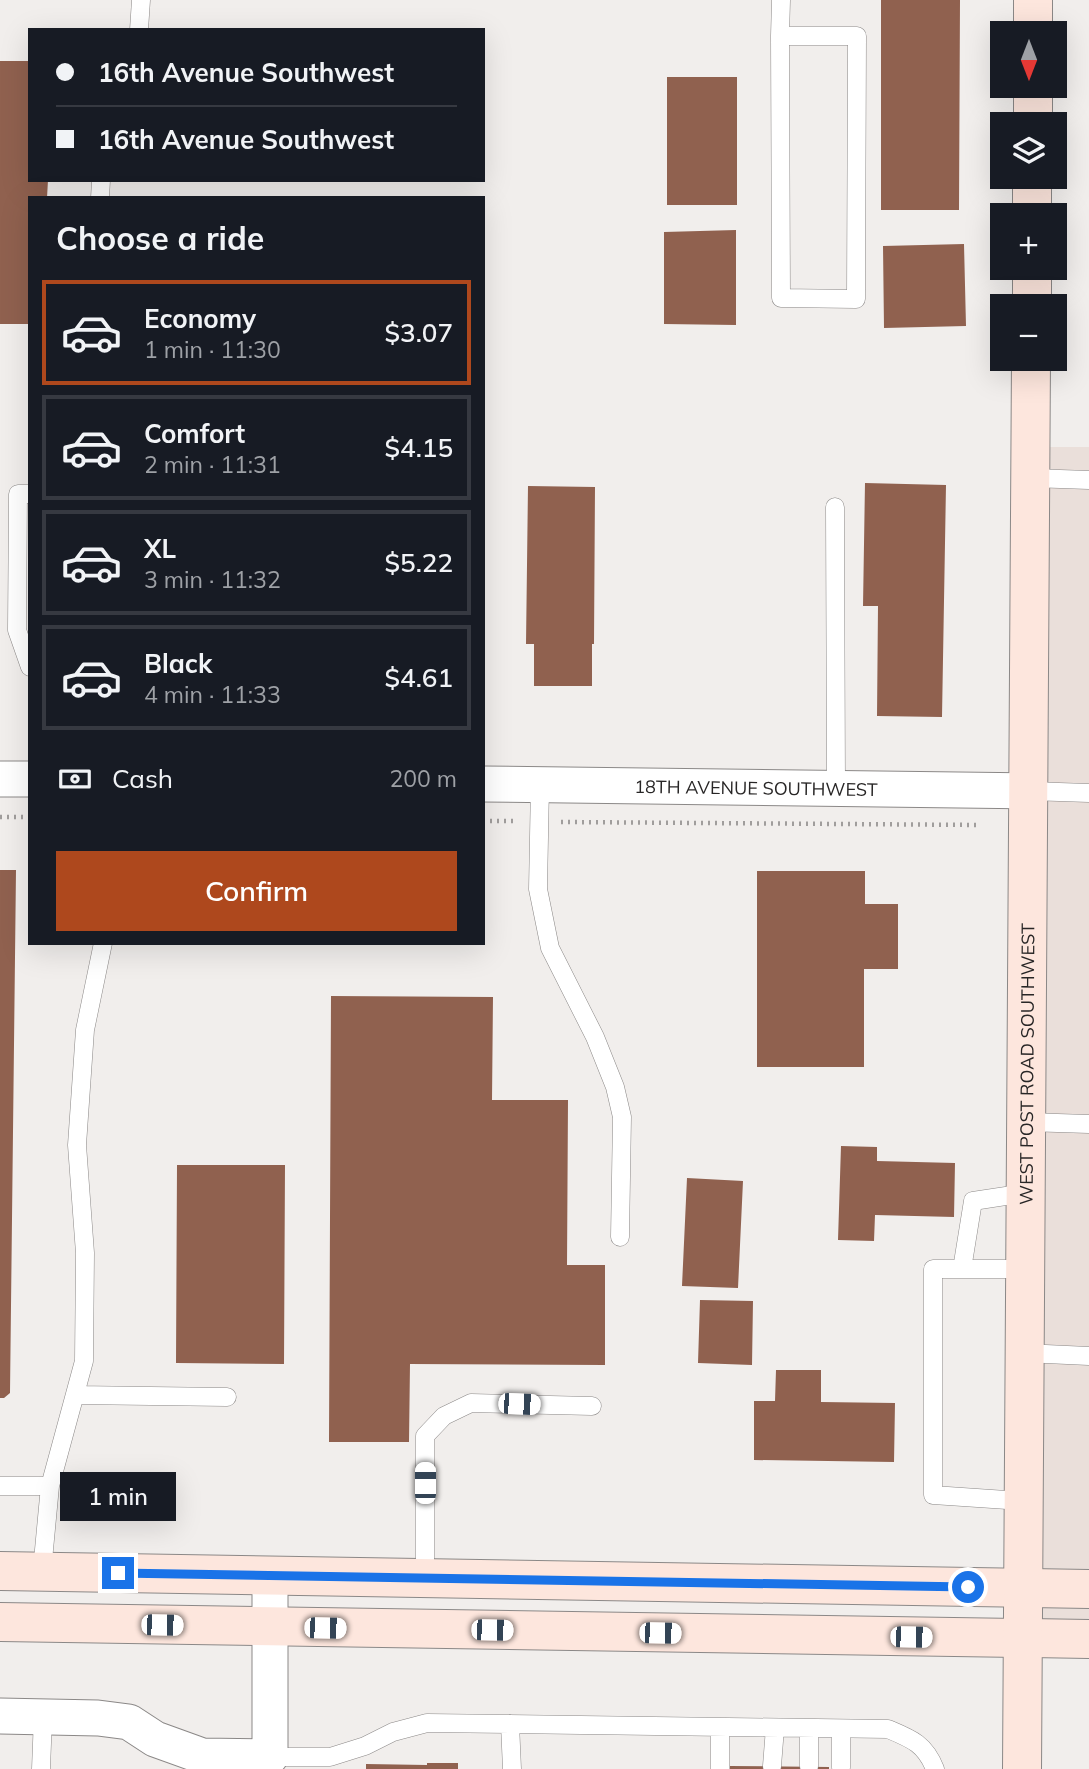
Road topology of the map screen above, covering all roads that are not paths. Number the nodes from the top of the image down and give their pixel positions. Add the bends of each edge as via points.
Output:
1 (141, 0) edge
2 (781, 0) edge
3 (1033, 0) edge
4 (1033, 21) edge
5 (139, 28) edge
6 (780, 36) junction
7 (1031, 371) edge
8 (1031, 478) junction
9 (1089, 480) edge
10 (28, 494) edge
11 (835, 507) dead end
12 (28, 661) edge
13 (0, 779) edge
14 (28, 779) edge
15 (485, 785) edge
16 (540, 785) junction
17 (836, 789) junction
18 (1029, 791) junction
19 (1089, 793) edge
20 (103, 945) edge
21 (1026, 1122) junction
22 (1089, 1124) edge
23 (1026, 1193) junction
24 (620, 1237) dead end
25 (962, 1269) junction
26 (1025, 1269) junction
27 (1024, 1353) junction
28 (1089, 1356) edge
29 (75, 1395) junction
30 (227, 1397) dead end
31 (592, 1406) dead end
32 (0, 1486) edge
33 (50, 1486) junction
34 (1023, 1501) junction
35 (0, 1571) edge
36 (41, 1571) junction
37 (270, 1575) junction
38 (425, 1578) junction
39 (1022, 1588) junction
40 (1089, 1589) edge
41 (0, 1622) edge
42 (270, 1627) junction
43 (1022, 1639) junction
44 (1089, 1639) edge
45 (0, 1716) edge
46 (43, 1717) junction
47 (510, 1724) junction
48 (720, 1727) junction
49 (775, 1728) junction
50 (809, 1728) junction
51 (841, 1729) junction
52 (270, 1757) junction
53 (772, 1766) dead end
54 (808, 1766) dead end
55 (841, 1767) dead end
56 (41, 1769) edge
57 (512, 1769) edge
58 (720, 1769) edge
59 (935, 1769) edge
60 (1022, 1769) edge

1 - 5 lane
2 - 6 lane
3 - 4 main road
6 - 6 lane via 781,298 856,299 857,36
7 - 8 main road, WEST POST ROAD SOUTHWEST
8 - 9 lane
8 - 18 main road, WEST POST ROAD SOUTHWEST
10 - 12 lane via 18,494 17,631
11 - 17 lane
13 - 14 street
15 - 16 street, 18TH AVENUE SOUTHWEST
16 - 17 street, 18TH AVENUE SOUTHWEST
16 - 24 lane via 538,889 550,948 595,1037 622,1117
17 - 18 street, 18TH AVENUE SOUTHWEST
18 - 19 lane
18 - 21 main road, WEST POST ROAD SOUTHWEST
20 - 29 lane via 85,1030 78,1132 85,1254 83,1361
21 - 22 lane
21 - 23 main road, WEST POST ROAD SOUTHWEST
23 - 25 lane via 972,1201
23 - 26 main road, WEST POST ROAD SOUTHWEST
25 - 26 lane
25 - 34 lane via 933,1269 933,1495
26 - 27 main road, WEST POST ROAD SOUTHWEST
27 - 28 lane
27 - 34 main road, WEST POST ROAD SOUTHWEST
29 - 30 lane
29 - 33 lane
31 - 38 lane via 471,1403 444,1416 425,1436
32 - 33 lane
33 - 36 lane
34 - 39 main road, WEST POST ROAD SOUTHWEST
35 - 36 main road
36 - 37 main road
37 - 38 main road
37 - 42 street
38 - 39 main road
39 - 40 main road
39 - 43 main road, WEST POST ROAD SOUTHWEST
41 - 42 main road
42 - 43 main road
42 - 52 street
43 - 44 main road
43 - 60 main road, WEST POST ROAD SOUTHWEST
45 - 46 street
46 - 52 street via 130,1723 155,1739 202,1756
46 - 56 lane
47 - 48 lane
47 - 52 lane via 427,1723 330,1757
47 - 57 lane
48 - 49 lane
48 - 58 lane
49 - 50 lane
49 - 53 lane
50 - 51 lane
50 - 54 lane
51 - 55 lane
51 - 59 lane via 888,1729 915,1740

